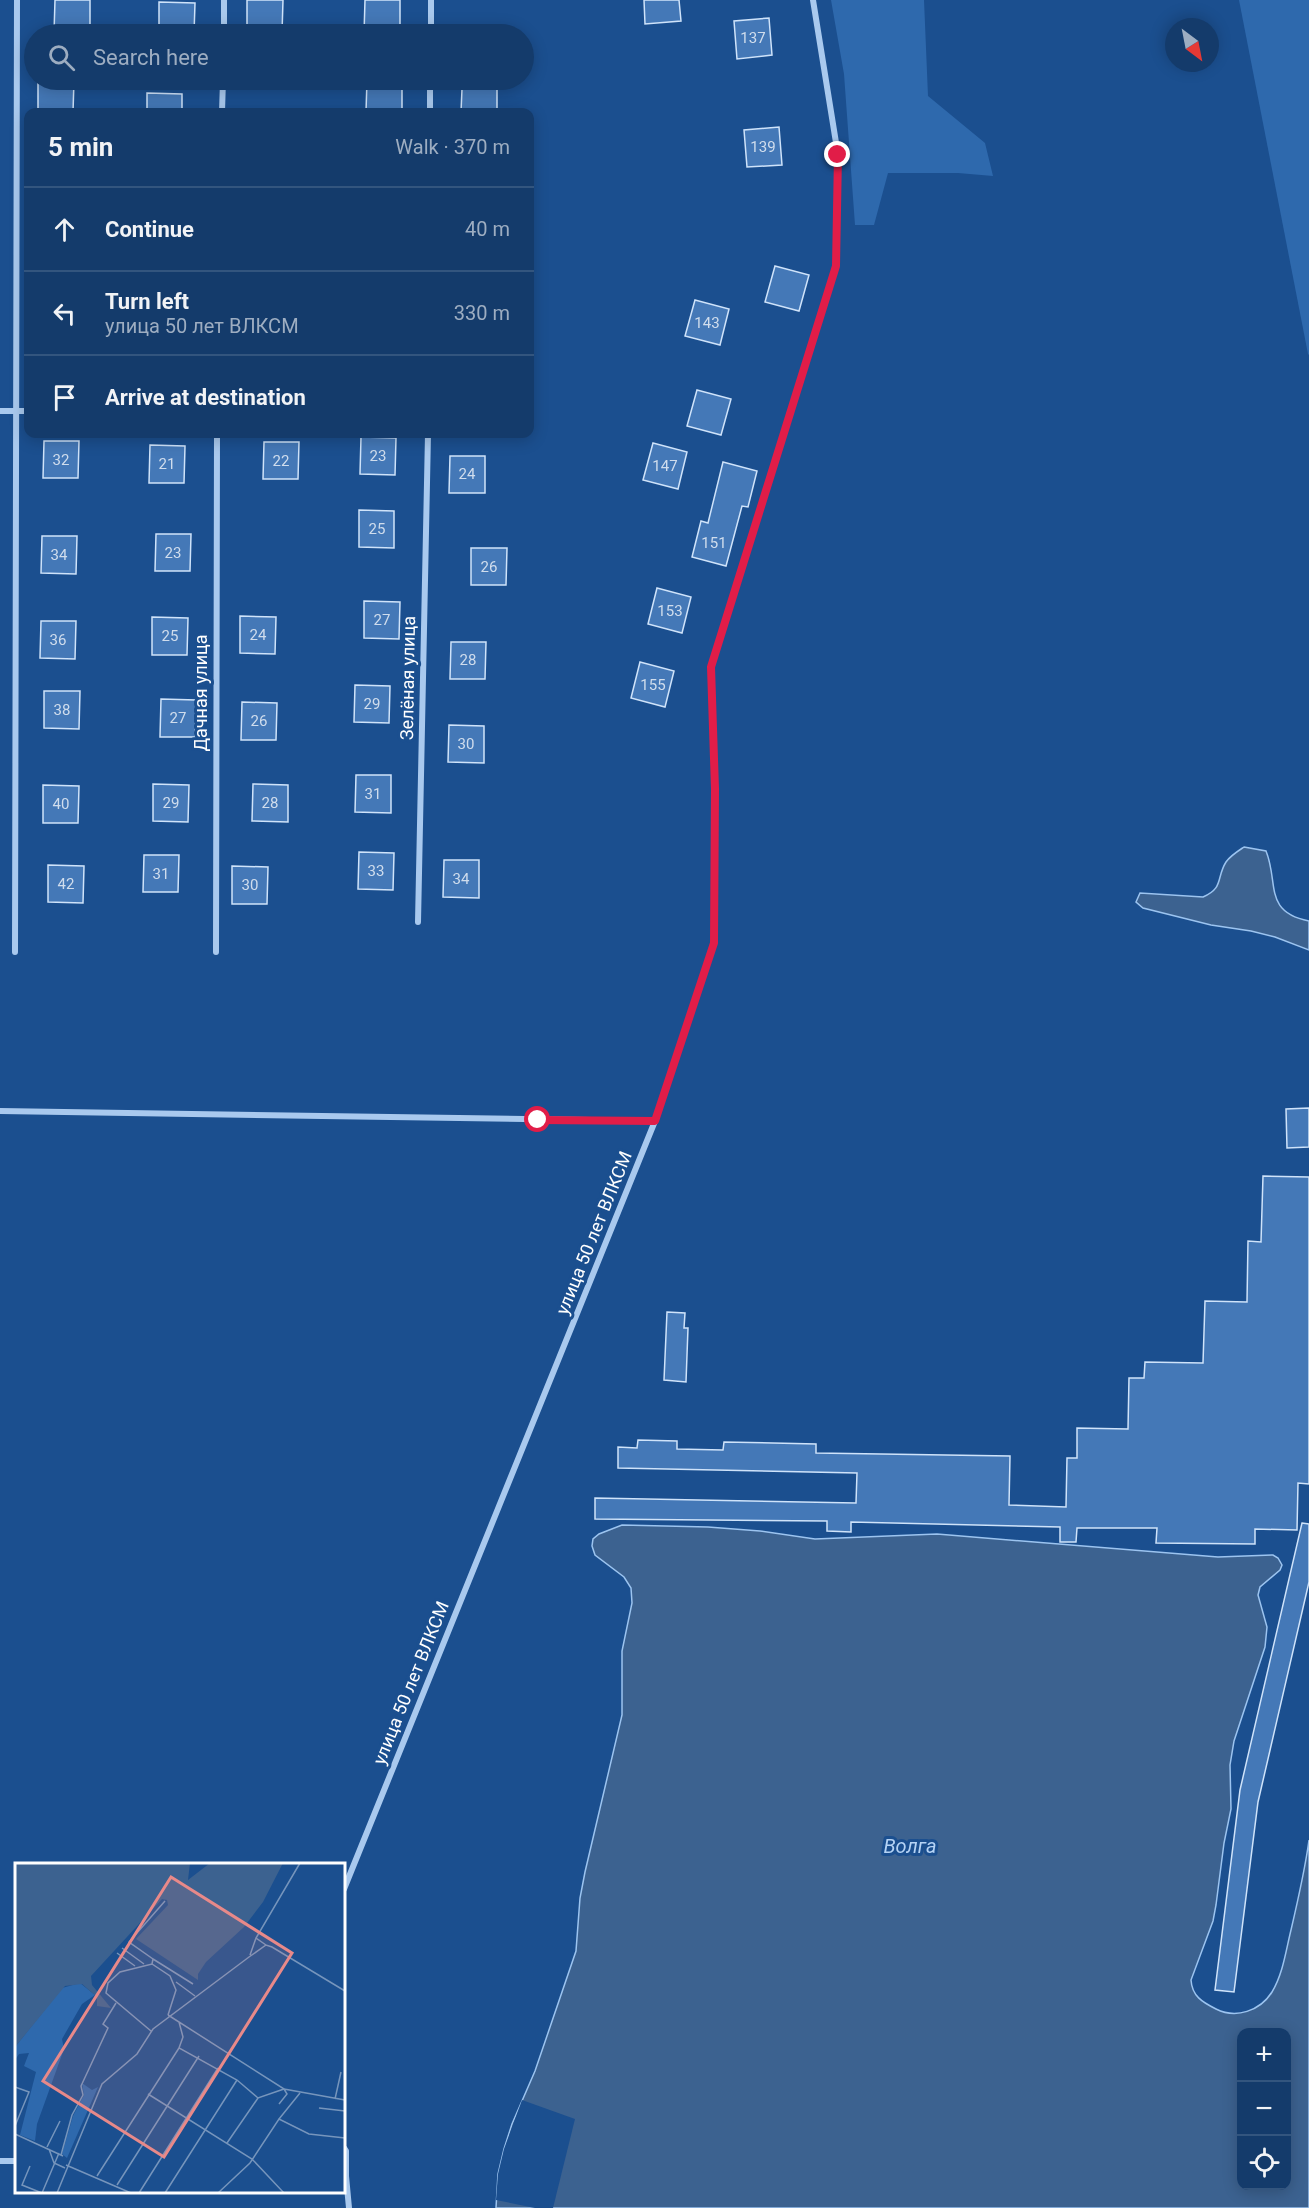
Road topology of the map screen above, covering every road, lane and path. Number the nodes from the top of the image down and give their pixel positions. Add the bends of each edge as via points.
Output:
1 (17, 0) edge
2 (224, 0) edge
3 (431, 0) edge
4 (813, 0) edge
5 (224, 24) edge
6 (430, 24) edge
7 (223, 90) edge
8 (430, 90) edge
9 (222, 108) edge
10 (430, 108) edge
11 (0, 411) edge
12 (16, 411) junction
13 (24, 411) edge
14 (216, 438) edge
15 (428, 438) edge
16 (417, 922) dead end
17 (15, 952) dead end
18 (216, 952) dead end
19 (0, 1111) edge
20 (655, 1121) junction
21 (345, 1887) edge
22 (345, 2149) edge
23 (350, 2208) edge

1 - 12 street
2 - 5 street
3 - 6 street
4 - 20 street, улица 50 лет ВЛКСМ via 838,155 836,266 711,667 714,943
7 - 9 street
8 - 10 street
11 - 12 street
12 - 13 street
12 - 17 street
14 - 18 street, Дачная улица
15 - 16 street, Зелёная улица
19 - 20 street
20 - 21 street, улица 50 лет ВЛКСМ
22 - 23 street

